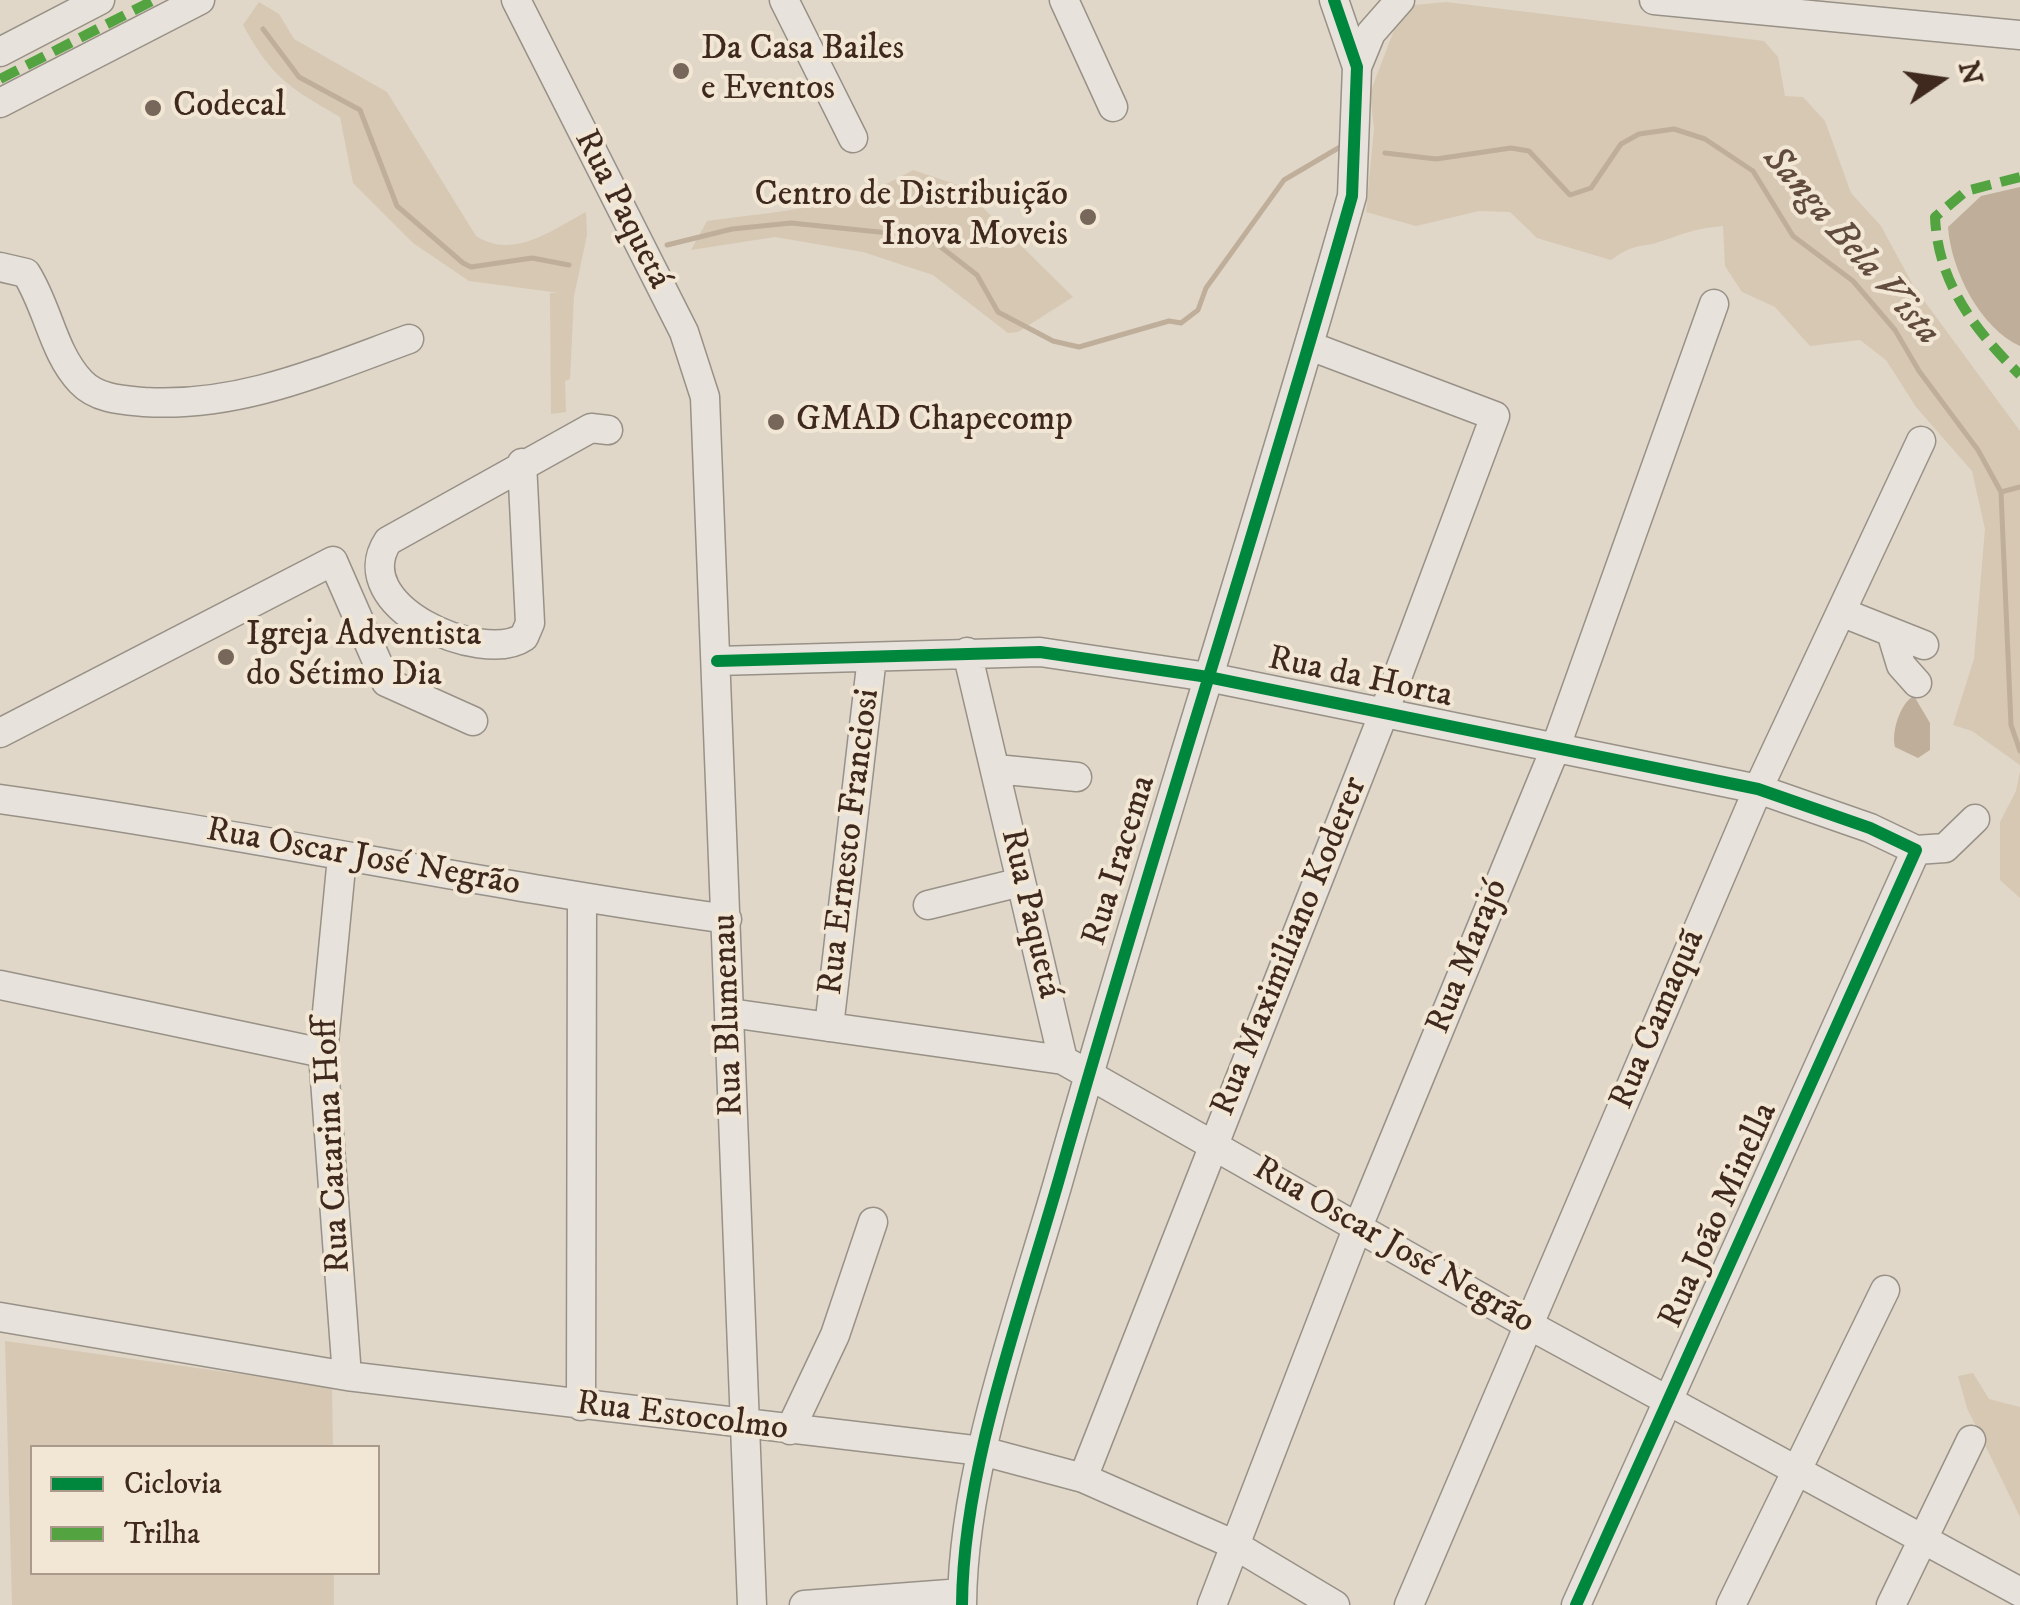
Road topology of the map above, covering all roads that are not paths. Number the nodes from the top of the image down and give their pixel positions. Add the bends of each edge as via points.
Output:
1 (100, 0) edge
2 (200, 0) edge
3 (516, 0) edge
4 (784, 0) edge
5 (1064, 0) edge
6 (1334, 0) edge
7 (1400, 0) edge
8 (1654, 0) edge
9 (1728, 3) edge
10 (2020, 35) edge
11 (0, 52) edge
12 (1357, 67) junction
13 (0, 103) edge
14 (1113, 108) dead end
15 (853, 138) dead end
16 (0, 267) edge
17 (1714, 304) dead end
18 (409, 340) dead end
19 (1310, 346) junction
20 (709, 425) joint
21 (608, 430) dead end
22 (1921, 441) dead end
23 (522, 463) junction
24 (1841, 612) junction
25 (1891, 632) junction
26 (1924, 645) dead end
27 (966, 652) junction
28 (872, 657) junction
29 (716, 662) junction
30 (1208, 678) junction
31 (1917, 684) dead end
32 (1383, 715) junction
33 (473, 721) dead end
34 (0, 734) edge
35 (1554, 749) junction
36 (996, 770) junction
37 (1076, 777) dead end
38 (1758, 789) junction
39 (0, 799) edge
40 (1975, 819) dead end
41 (1916, 850) junction
42 (342, 856) junction
43 (1021, 882) junction
44 (582, 899) junction
45 (928, 904) dead end
46 (727, 919) junction
47 (0, 985) edge
48 (730, 1013) junction
49 (829, 1027) junction
50 (323, 1053) junction
51 (1063, 1060) junction
52 (1088, 1072) junction
53 (1213, 1144) junction
54 (873, 1222) dead end
55 (1358, 1228) junction
56 (1886, 1290) dead end
57 (0, 1317) edge
58 (1529, 1325) junction
59 (347, 1376) junction
60 (1669, 1402) junction
61 (581, 1406) junction
62 (746, 1425) junction
63 (790, 1430) junction
64 (1972, 1440) dead end
65 (982, 1451) junction
66 (1797, 1471) junction
67 (1083, 1478) junction
68 (1924, 1538) junction
69 (1233, 1544) junction
70 (2020, 1592) edge
71 (962, 1599) edge
72 (752, 1605) edge
73 (804, 1605) edge
74 (1212, 1605) edge
75 (1336, 1605) edge
76 (1409, 1605) edge
77 (1576, 1605) edge
78 (1730, 1605) edge
79 (1891, 1605) edge

1 - 11 street
2 - 13 street
3 - 20 street, Rua Paquetá via 684,332 699,366
4 - 15 street
5 - 14 street
6 - 12 street
7 - 12 street via 1371,32
8 - 9 street
9 - 10 street
12 - 19 street, Rua Iracema via 1352,196
16 - 18 street via 26,273 70,369 85,386 114,400 181,404 261,393
17 - 35 street, Rua Marajó
19 - 30 street, Rua Iracema
19 - 32 street, Rua Maximiliano Koderer via 1495,416
20 - 29 street, Rua Blumenau
21 - 23 street via 591,428
22 - 24 street, Rua Camaquã
23 - 23 street via 530,623 524,637 492,648 412,619 382,584 383,549
24 - 25 street
24 - 38 street, Rua Camaquã
25 - 26 street
25 - 31 street via 1900,665
27 - 28 street, Rua da Horta
27 - 30 street, Rua da Horta via 1040,652
27 - 36 street, Rua Paquetá
28 - 29 street, Rua da Horta
28 - 49 street, Rua Ernesto Franciosi
29 - 46 street, Rua Blumenau
30 - 32 street, Rua da Horta
30 - 52 street, Rua Iracema
32 - 35 street, Rua da Horta
32 - 53 street, Rua Maximiliano Koderer
33 - 34 street via 386,682 333,561
35 - 38 street, Rua da Horta
35 - 55 street, Rua Marajó
36 - 37 street
36 - 43 street, Rua Paquetá
38 - 41 street, Rua da Horta
38 - 58 street, Rua Camaquã
39 - 42 street, Rua Oscar José Negrão
40 - 41 street via 1944,848
41 - 60 street, Rua João Minella
42 - 44 street, Rua Oscar José Negrão
42 - 50 street, Rua Catarina Hoff
43 - 45 street
43 - 51 street, Rua Paquetá
44 - 46 street, Rua Oscar José Negrão
44 - 61 street
46 - 48 street, Rua Blumenau
47 - 50 street
48 - 49 street, Rua Oscar José Negrão
48 - 62 street, Rua Blumenau
49 - 51 street, Rua Oscar José Negrão
50 - 59 street, Rua Catarina Hoff
51 - 52 street, Rua Oscar José Negrão
52 - 53 street, Rua Oscar José Negrão
52 - 65 street, Rua Iracema
53 - 55 street, Rua Oscar José Negrão
53 - 67 street, Rua Maximiliano Koderer
54 - 63 street via 836,1335
55 - 58 street, Rua Oscar José Negrão
55 - 69 street, Rua Marajó
56 - 66 street
57 - 59 street, Rua Estocolmo
58 - 60 street, Rua Oscar José Negrão
58 - 76 street, Rua Camaquã
59 - 61 street, Rua Estocolmo
60 - 66 street, Rua Oscar José Negrão
60 - 77 street, Rua João Minella
61 - 62 street, Rua Estocolmo
62 - 63 street, Rua Estocolmo
62 - 72 street, Rua Blumenau
63 - 65 street, Rua Estocolmo
64 - 68 street
65 - 67 street, Rua Estocolmo
65 - 71 street, Rua Iracema
66 - 68 street, Rua Oscar José Negrão
66 - 78 street
67 - 69 street, Rua Estocolmo
68 - 70 street, Rua Oscar José Negrão
68 - 79 street
69 - 74 street, Rua Marajó
69 - 75 street, Rua Estocolmo
71 - 73 street

